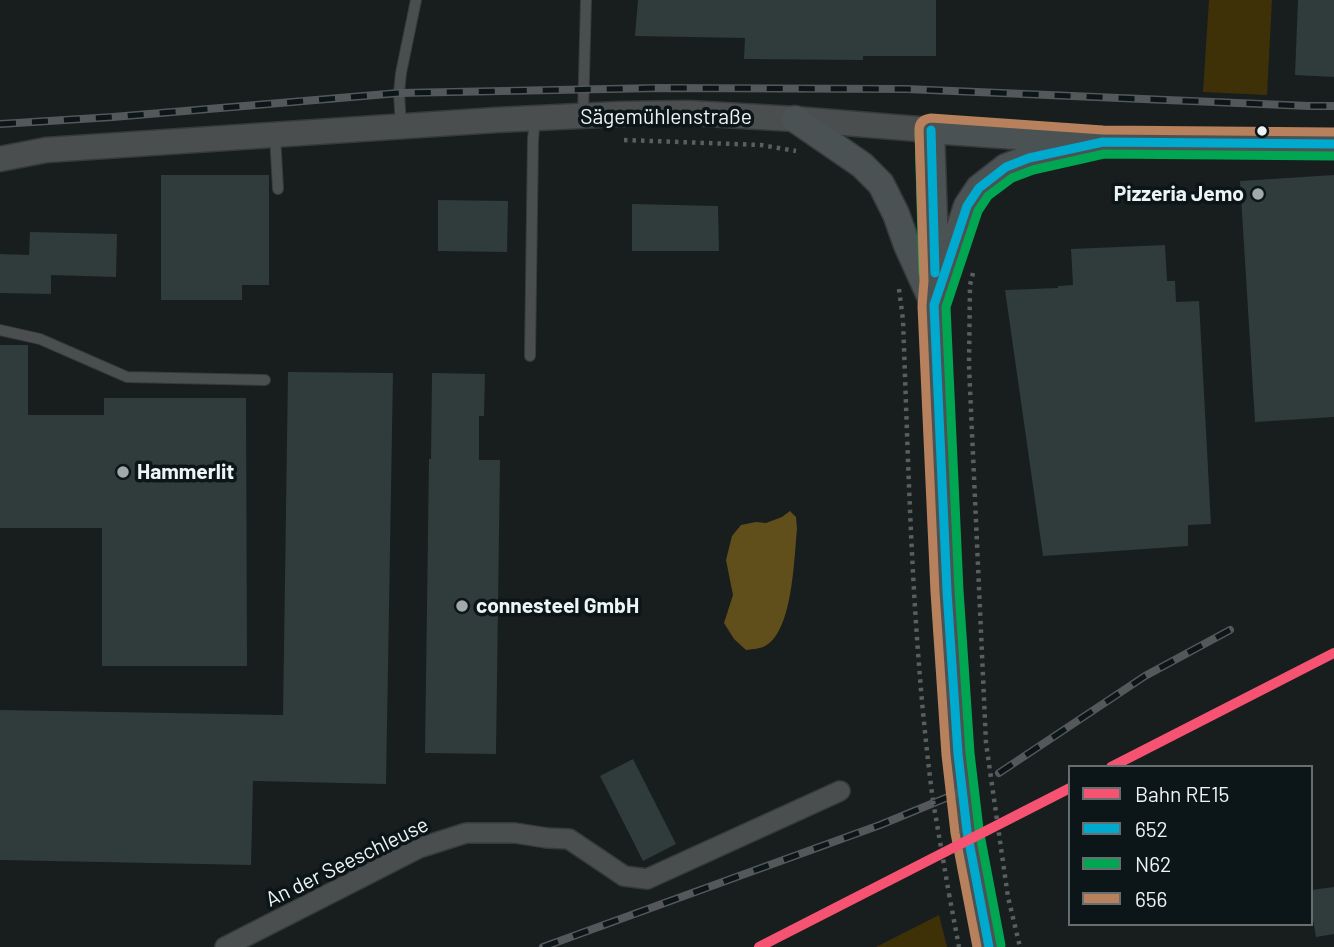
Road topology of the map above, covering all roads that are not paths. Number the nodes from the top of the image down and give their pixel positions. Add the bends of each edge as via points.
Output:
1 (416, 0) edge
2 (586, 0) edge
3 (583, 116) junction
4 (535, 118) junction
5 (794, 119) junction
6 (401, 127) junction
7 (931, 130) junction
8 (275, 135) junction
9 (1102, 142) junction
10 (1334, 144) edge
11 (0, 159) edge
12 (278, 189) dead end
13 (934, 305) junction
14 (0, 330) edge
15 (530, 356) dead end
16 (265, 380) dead end
17 (841, 791) dead end
18 (225, 947) edge
19 (989, 947) edge

1 - 6 lane via 401,73
2 - 3 lane
3 - 4 street, Sägemühlenstraße
3 - 5 street, Sägemühlenstraße via 689,113
4 - 6 street, Sägemühlenstraße
4 - 15 lane
5 - 7 street, Sägemühlenstraße
5 - 13 main road via 862,165 881,184
6 - 8 street, Sägemühlenstraße
7 - 9 main road, Sägemühlenstraße
7 - 13 main road
8 - 11 street, Sägemühlenstraße via 46,150
8 - 12 lane
9 - 10 main road, Sägemühlenstraße
9 - 13 main road via 1030,158 1006,167 979,188 967,206
13 - 19 main road via 958,754
14 - 16 lane via 40,339 127,377
17 - 18 street, An der Seeschleuse via 647,879 624,876 569,839 466,833 419,848

